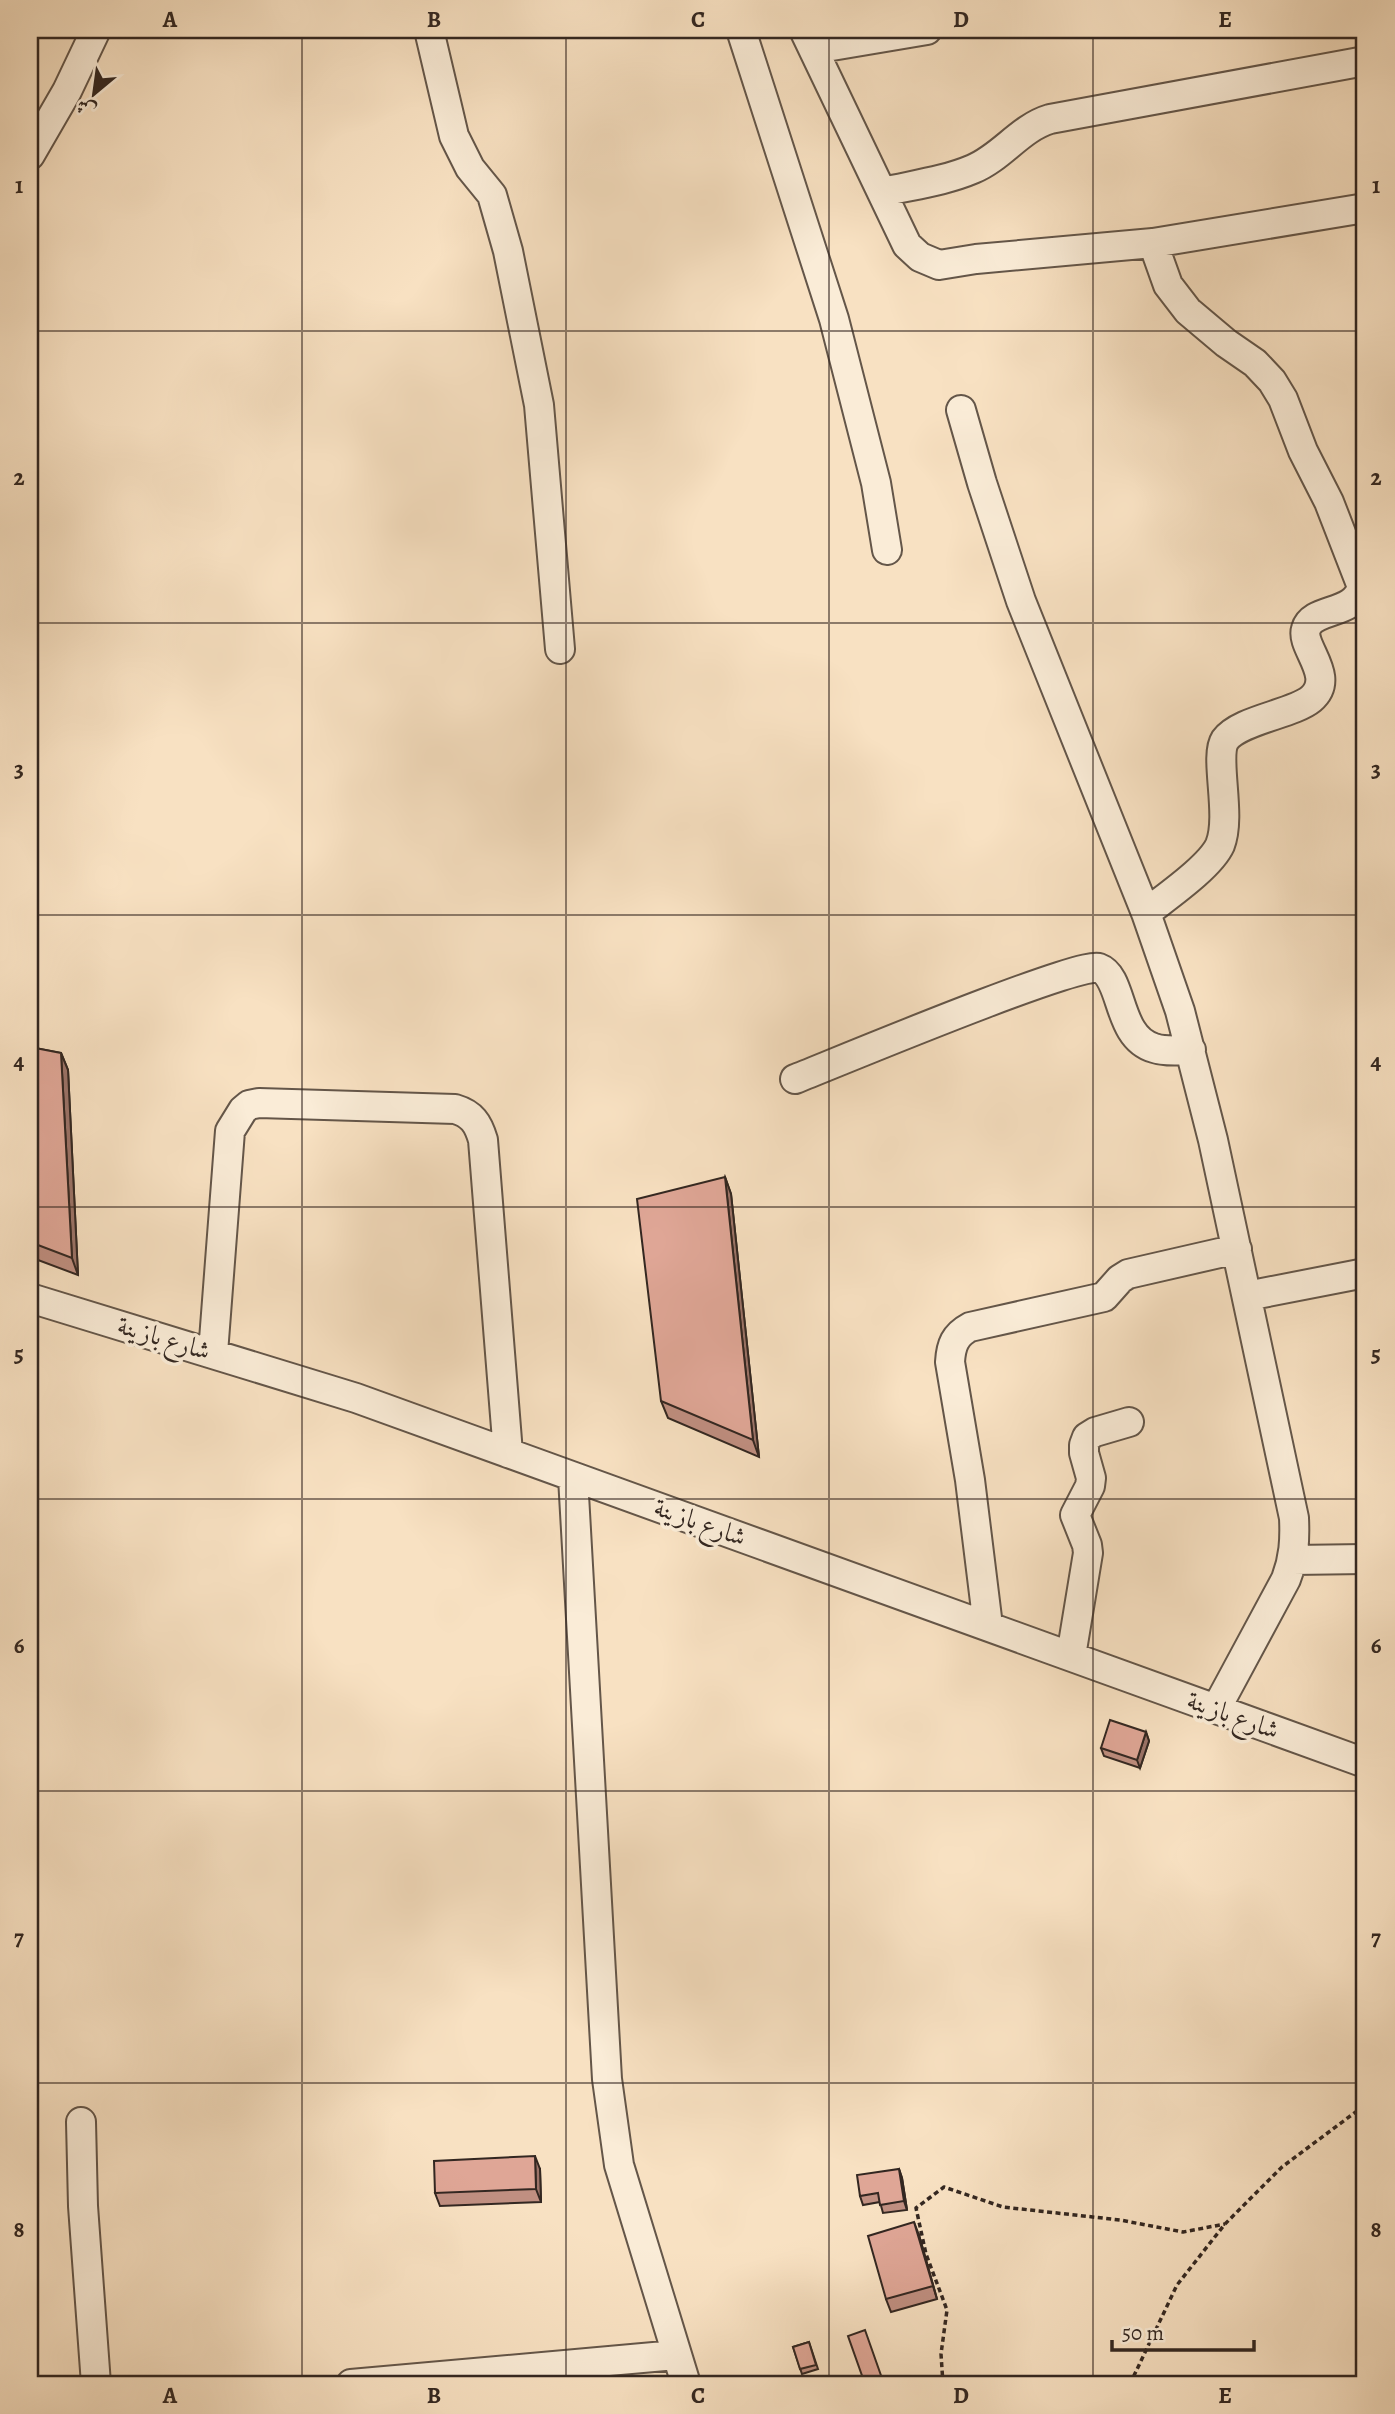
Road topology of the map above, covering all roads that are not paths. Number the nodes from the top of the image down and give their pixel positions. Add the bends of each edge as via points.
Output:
1 (96, 30) edge
2 (429, 30) edge
3 (741, 30) edge
4 (927, 30) edge
5 (809, 39) edge
6 (1365, 61) edge
7 (30, 155) edge
8 (883, 192) junction
9 (1365, 208) edge
10 (1153, 243) junction
11 (961, 410) dead end
12 (887, 550) dead end
13 (560, 649) dead end
14 (1146, 913) junction
15 (1191, 1050) junction
16 (795, 1079) dead end
17 (1237, 1249) junction
18 (1365, 1273) edge
19 (1247, 1296) junction
20 (30, 1298) edge
21 (213, 1353) junction
22 (1129, 1422) dead end
23 (508, 1453) junction
24 (573, 1476) junction
25 (1365, 1559) edge
26 (1293, 1560) junction
27 (988, 1626) junction
28 (1071, 1656) junction
29 (1216, 1709) junction
30 (1365, 1763) edge
31 (81, 2122) dead end
32 (676, 2355) junction
33 (96, 2384) edge
34 (351, 2384) edge
35 (686, 2384) edge

1 - 7 street
2 - 13 street via 453,136 492,195 508,251 539,405
3 - 12 street via 834,319 876,483
4 - 5 street
5 - 8 street
6 - 8 street via 1035,123 974,169
8 - 10 street via 907,245 939,265
9 - 10 street
10 - 14 street via 1168,285 1188,311 1255,363 1283,399 1362,587 1359,597 1347,606 1306,628 1320,675 1311,699 1225,740 1221,755 1226,827 1219,847
11 - 14 street via 1021,601
14 - 15 street
15 - 16 street via 1146,1046 1130,1029 1110,979 1092,967 1021,990
15 - 17 street
17 - 19 street
17 - 27 street via 1128,1274 1104,1297 970,1327 957,1336 950,1362
18 - 19 street
19 - 26 street via 1294,1518
20 - 21 street, شارع بازينة
21 - 23 street, شارع بازينة
21 - 23 street via 230,1131 243,1110 259,1103 291,1103 464,1112 478,1124 483,1139
22 - 28 street via 1095,1432 1084,1445 1090,1486 1075,1515 1088,1553
23 - 24 street, شارع بازينة
24 - 27 street, شارع بازينة
24 - 32 street via 607,2079 619,2165
25 - 26 street
26 - 29 street
27 - 28 street, شارع بازينة
28 - 29 street, شارع بازينة
29 - 30 street, شارع بازينة
31 - 33 street
32 - 34 street
32 - 35 street

